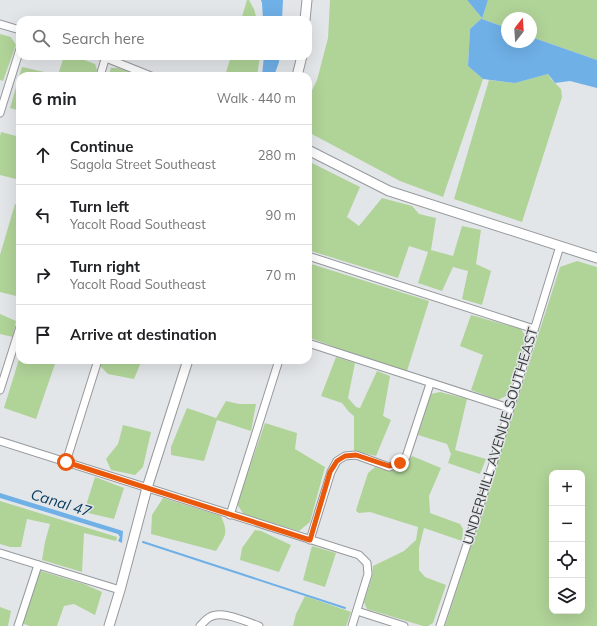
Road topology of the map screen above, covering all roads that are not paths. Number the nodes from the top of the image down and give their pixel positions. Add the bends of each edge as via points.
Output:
1 (307, 0) edge
2 (306, 16) edge
3 (0, 24) edge
4 (16, 29) edge
5 (17, 60) edge
6 (103, 60) edge
7 (113, 60) edge
8 (301, 60) edge
9 (101, 72) edge
10 (142, 72) edge
11 (298, 72) edge
12 (0, 113) edge
13 (312, 152) edge
14 (560, 246) junction
15 (312, 257) edge
16 (597, 258) edge
17 (534, 329) junction
18 (16, 340) edge
19 (312, 344) edge
20 (97, 364) edge
21 (187, 364) edge
22 (277, 364) edge
23 (430, 384) junction
24 (0, 390) edge
25 (509, 408) junction
26 (0, 441) edge
27 (66, 462) junction
28 (147, 488) junction
29 (230, 515) junction
30 (310, 540) junction
31 (0, 553) edge
32 (38, 565) junction
33 (120, 590) junction
34 (357, 611) junction
35 (18, 626) edge
36 (109, 626) edge
37 (200, 626) edge
38 (260, 626) edge
39 (352, 626) edge
40 (404, 626) edge
41 (440, 626) edge

1 - 2 street
3 - 4 street
5 - 12 street
6 - 9 street
7 - 10 street
8 - 11 street
13 - 14 street via 388,191
14 - 16 street
14 - 17 street, UNDERHILL AVENUE SOUTHEAST
15 - 17 street
17 - 25 street, UNDERHILL AVENUE SOUTHEAST
18 - 24 street
19 - 23 street
20 - 27 street
21 - 28 street
22 - 29 street
23 - 25 street
23 - 30 street via 406,457 400,463 389,466 356,455 345,456 337,461 330,472
25 - 41 street, UNDERHILL AVENUE SOUTHEAST
26 - 27 street
27 - 28 street
28 - 29 street
28 - 33 street
29 - 30 street
30 - 34 street via 359,555 367,563 368,574
31 - 32 street
32 - 33 street
32 - 35 street
33 - 36 street
34 - 39 street
34 - 40 street
37 - 38 street via 209,617 218,614

